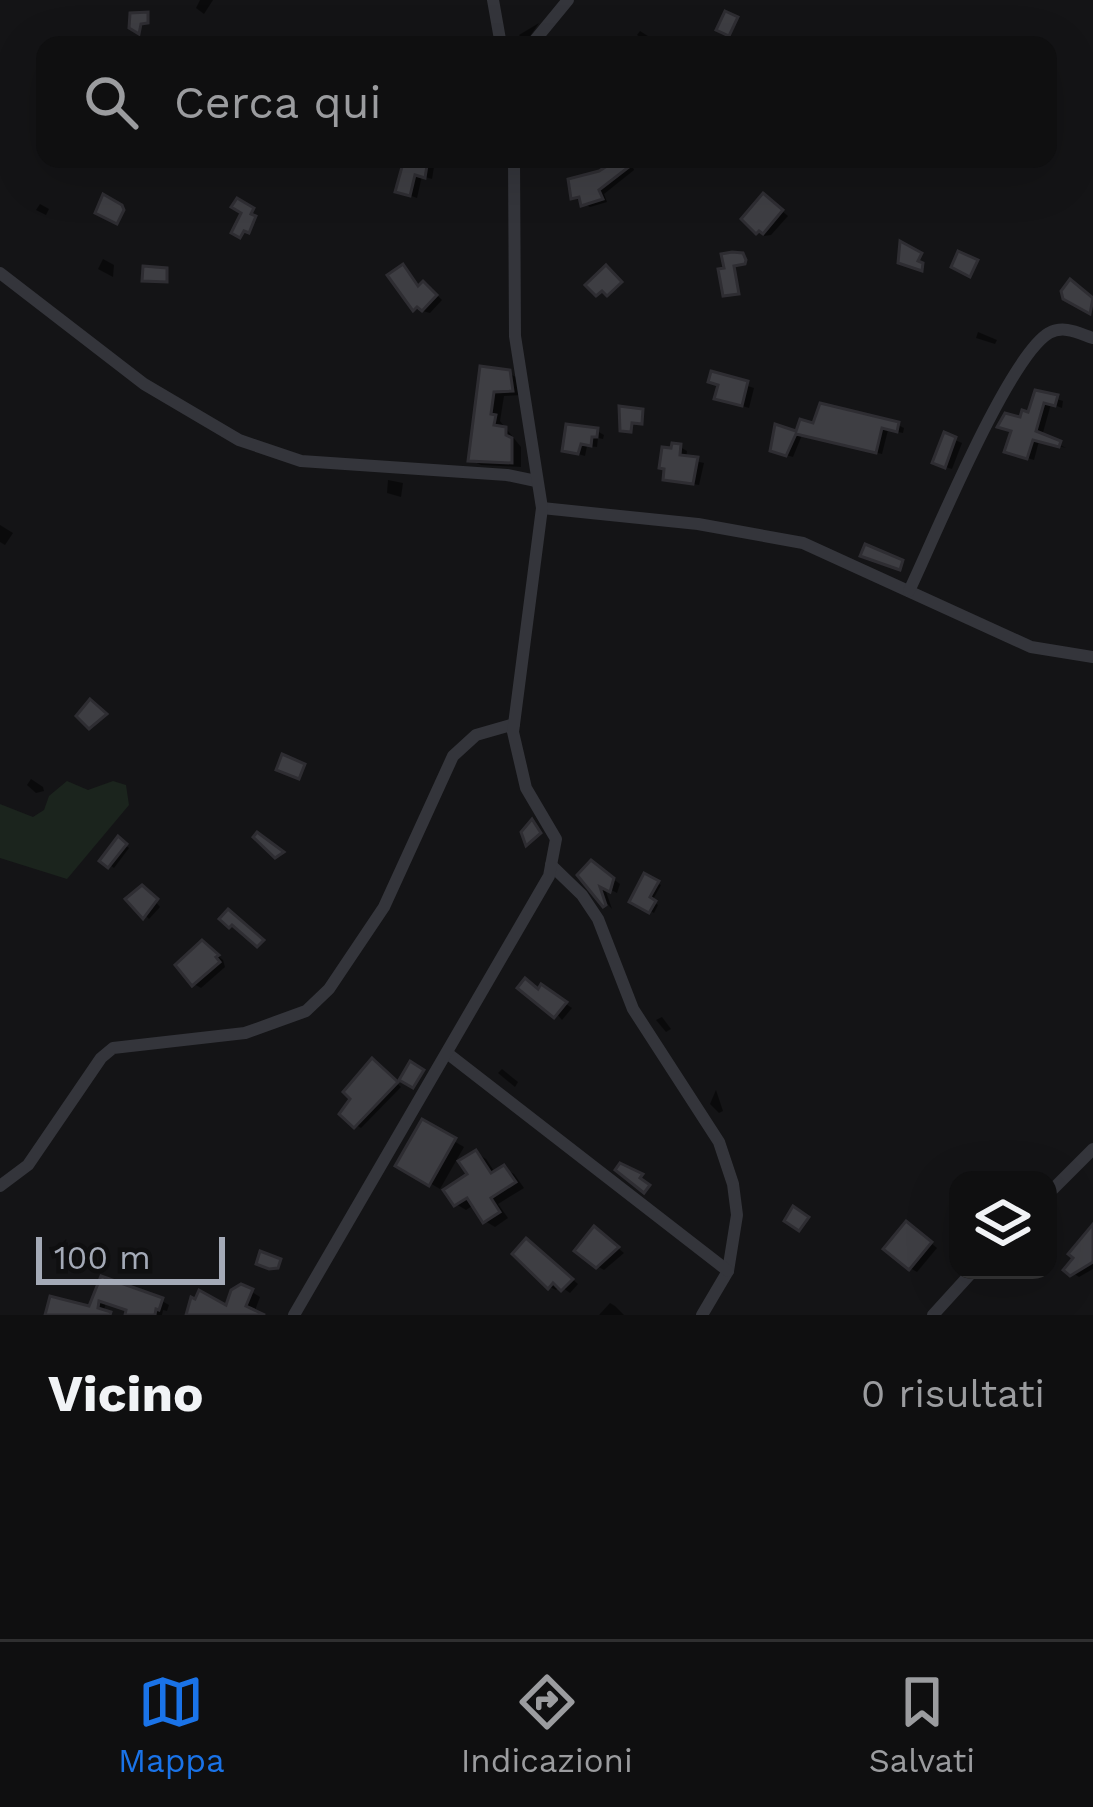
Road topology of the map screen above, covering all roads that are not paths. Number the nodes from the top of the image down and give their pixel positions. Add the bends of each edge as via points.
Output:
1 (494, 0) edge
2 (568, 0) edge
3 (500, 36) edge
4 (538, 36) edge
5 (514, 168) edge
6 (0, 273) edge
7 (1093, 338) edge
8 (536, 481) junction
9 (542, 508) junction
10 (909, 591) junction
11 (1093, 657) edge
12 (514, 724) junction
13 (551, 865) junction
14 (447, 1053) junction
15 (1093, 1149) edge
16 (1057, 1185) edge
17 (0, 1186) edge
18 (728, 1271) junction
19 (966, 1279) edge
20 (293, 1315) edge
21 (702, 1315) edge
22 (933, 1315) edge

1 - 3 street
2 - 4 street
5 - 8 street via 515,336
6 - 8 street via 144,384 239,440 301,461
7 - 10 street via 1062,328 1045,335 1002,395
8 - 9 street
9 - 10 street via 803,543
9 - 12 street
10 - 11 street via 1030,646
12 - 13 street via 526,788 556,839
12 - 17 street via 476,735 453,756 384,907 306,1011 245,1033 113,1048 28,1166
13 - 14 street
13 - 18 street via 598,919 633,1009 719,1142 737,1215
14 - 18 street
14 - 20 street
15 - 16 street
18 - 21 street
19 - 22 street

